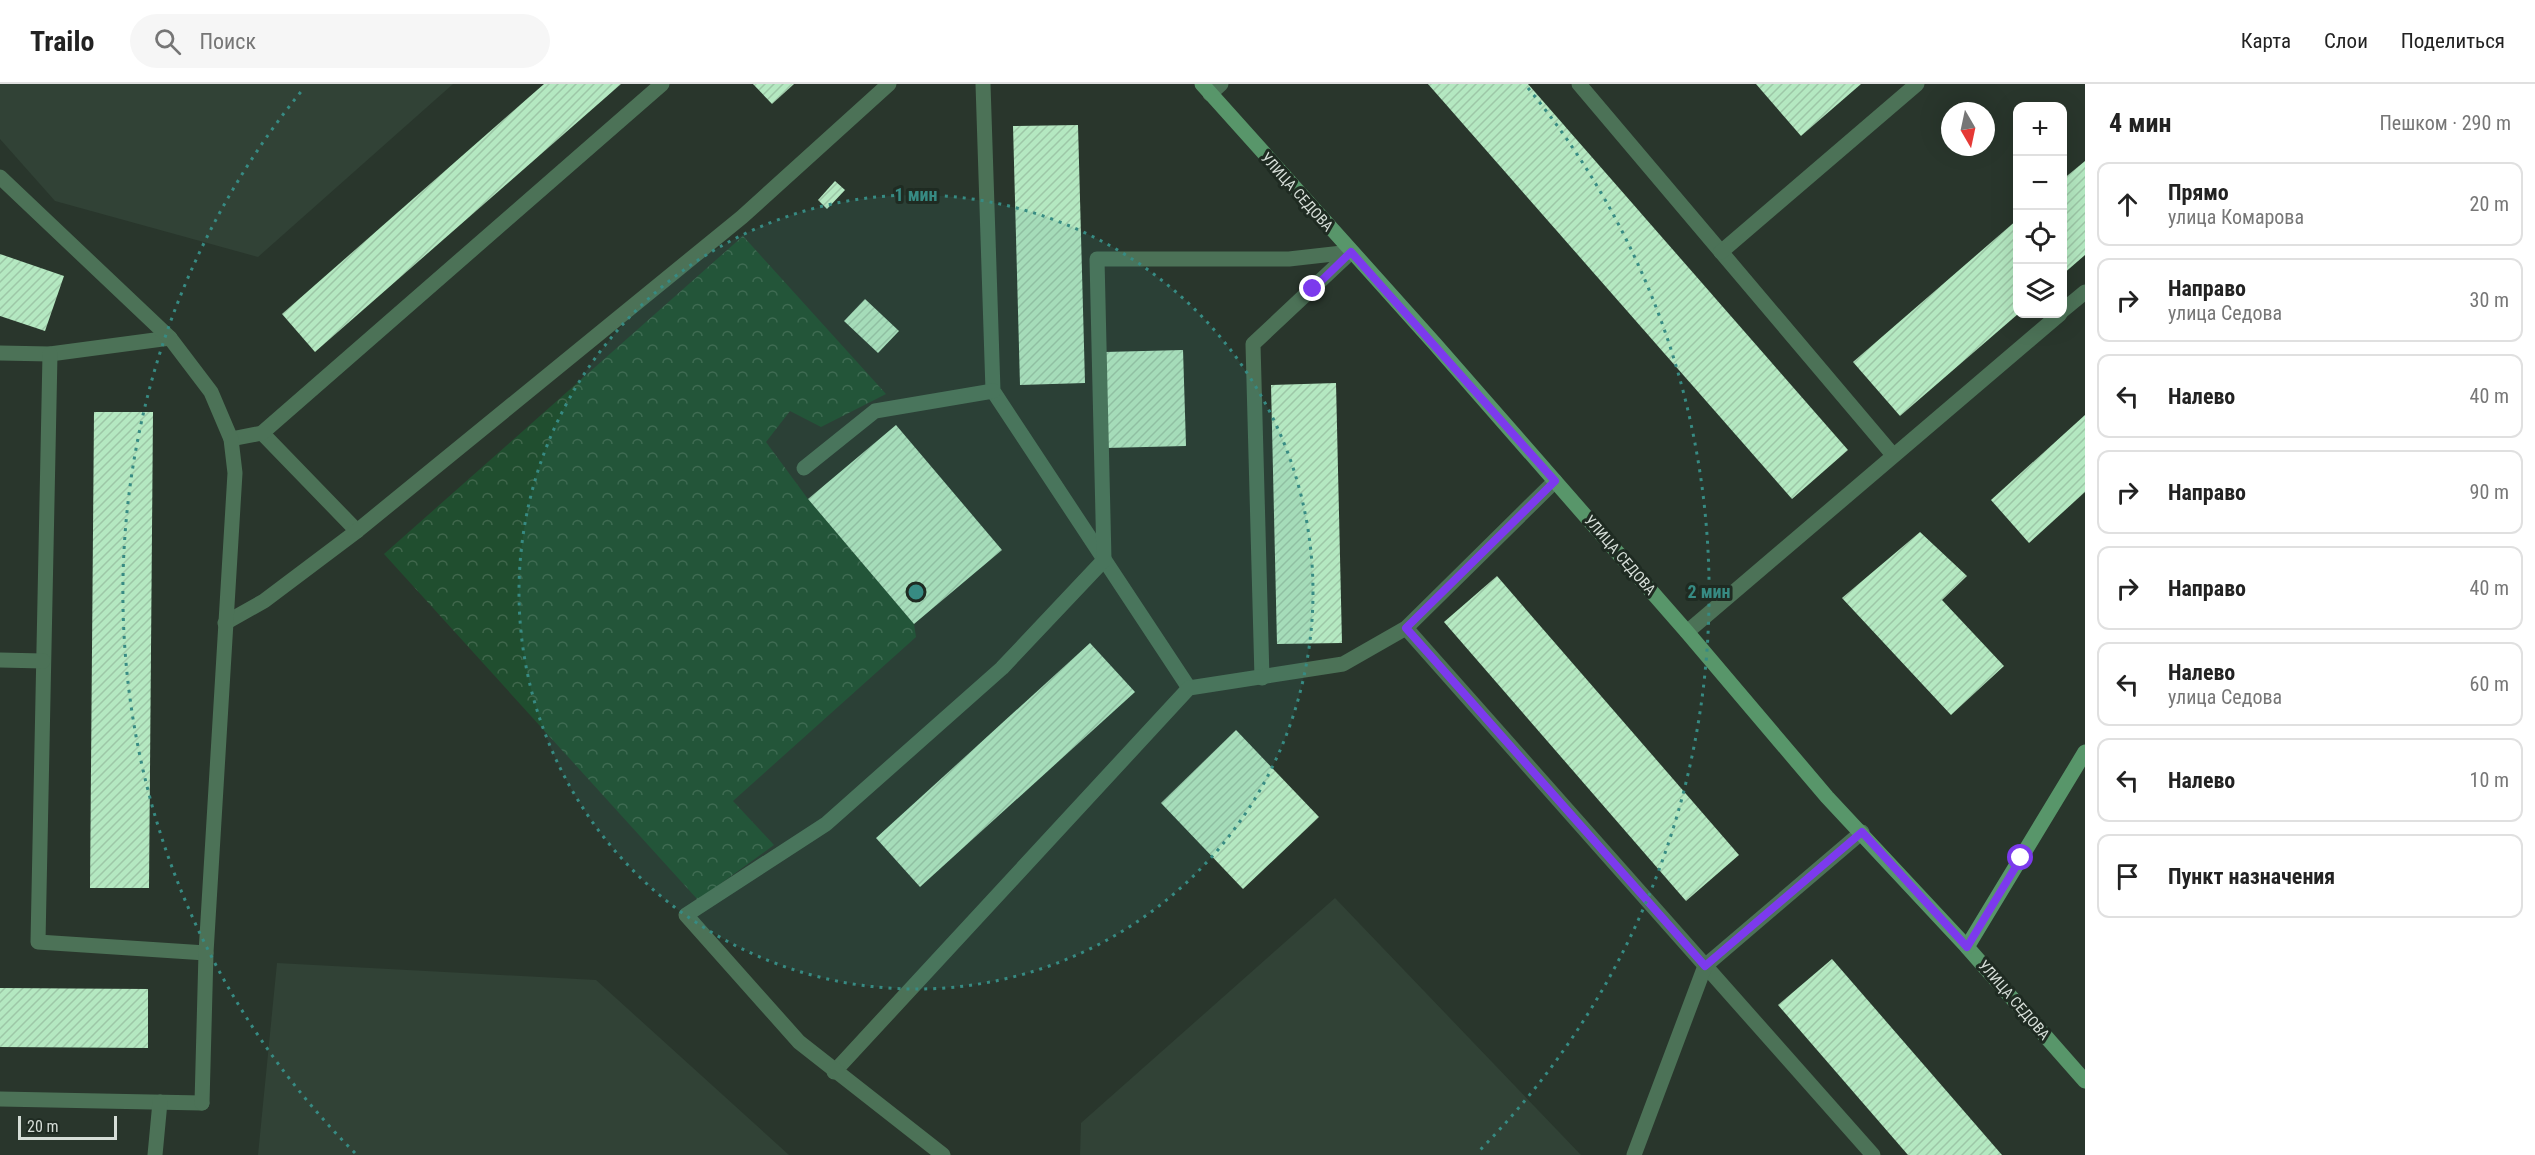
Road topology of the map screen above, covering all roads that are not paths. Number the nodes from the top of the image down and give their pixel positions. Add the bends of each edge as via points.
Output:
1 (662, 84) edge
2 (889, 84) edge
3 (983, 84) edge
4 (1580, 84) edge
5 (1917, 84) edge
6 (1211, 87) edge
7 (0, 177) edge
8 (1351, 252) junction
9 (1721, 252) junction
10 (2085, 292) edge
11 (2067, 307) edge
12 (2054, 318) edge
13 (170, 338) junction
14 (0, 353) edge
15 (50, 354) junction
16 (993, 391) junction
17 (262, 433) junction
18 (231, 439) junction
19 (1893, 455) junction
20 (804, 468) dead end
21 (1555, 481) junction
22 (357, 531) junction
23 (1104, 560) junction
24 (225, 624) junction
25 (1406, 628) junction
26 (1687, 632) junction
27 (0, 660) edge
28 (43, 661) junction
29 (1262, 678) junction
30 (1189, 688) junction
31 (2085, 752) edge
32 (1862, 832) junction
33 (1967, 947) junction
34 (206, 953) junction
35 (1705, 966) junction
36 (834, 1072) junction
37 (2085, 1081) edge
38 (0, 1099) edge
39 (160, 1102) junction
40 (155, 1155) edge
41 (943, 1155) edge
42 (1634, 1155) edge
43 (1873, 1155) edge

1 - 17 street
2 - 22 street via 742,218
3 - 16 street
4 - 9 street
5 - 9 street
6 - 8 main road, УЛИЦА СЕДОВА
7 - 13 street
8 - 21 main road, УЛИЦА СЕДОВА
8 - 23 street via 1289,259 1097,259
8 - 29 street via 1253,344
9 - 19 street
10 - 11 street
12 - 19 street
13 - 15 street
13 - 18 street via 211,392
14 - 15 street
15 - 28 street
16 - 20 street via 875,411
16 - 23 street
17 - 18 street
17 - 22 street
18 - 24 street via 235,473
19 - 26 street
21 - 25 street
21 - 26 main road, УЛИЦА СЕДОВА
22 - 24 street via 264,601
23 - 30 street
23 - 36 street via 1002,668 826,824 686,915 784,1028
24 - 34 street
25 - 29 street via 1343,664
25 - 35 street
26 - 32 main road, УЛИЦА СЕДОВА via 1827,797
27 - 28 street
28 - 34 street via 38,942
29 - 30 street
30 - 36 street
31 - 33 main road
32 - 33 main road, УЛИЦА СЕДОВА
32 - 35 street
33 - 37 main road, УЛИЦА СЕДОВА
34 - 39 street via 202,1103
35 - 42 street
35 - 43 street
36 - 41 street
38 - 39 street
39 - 40 street

